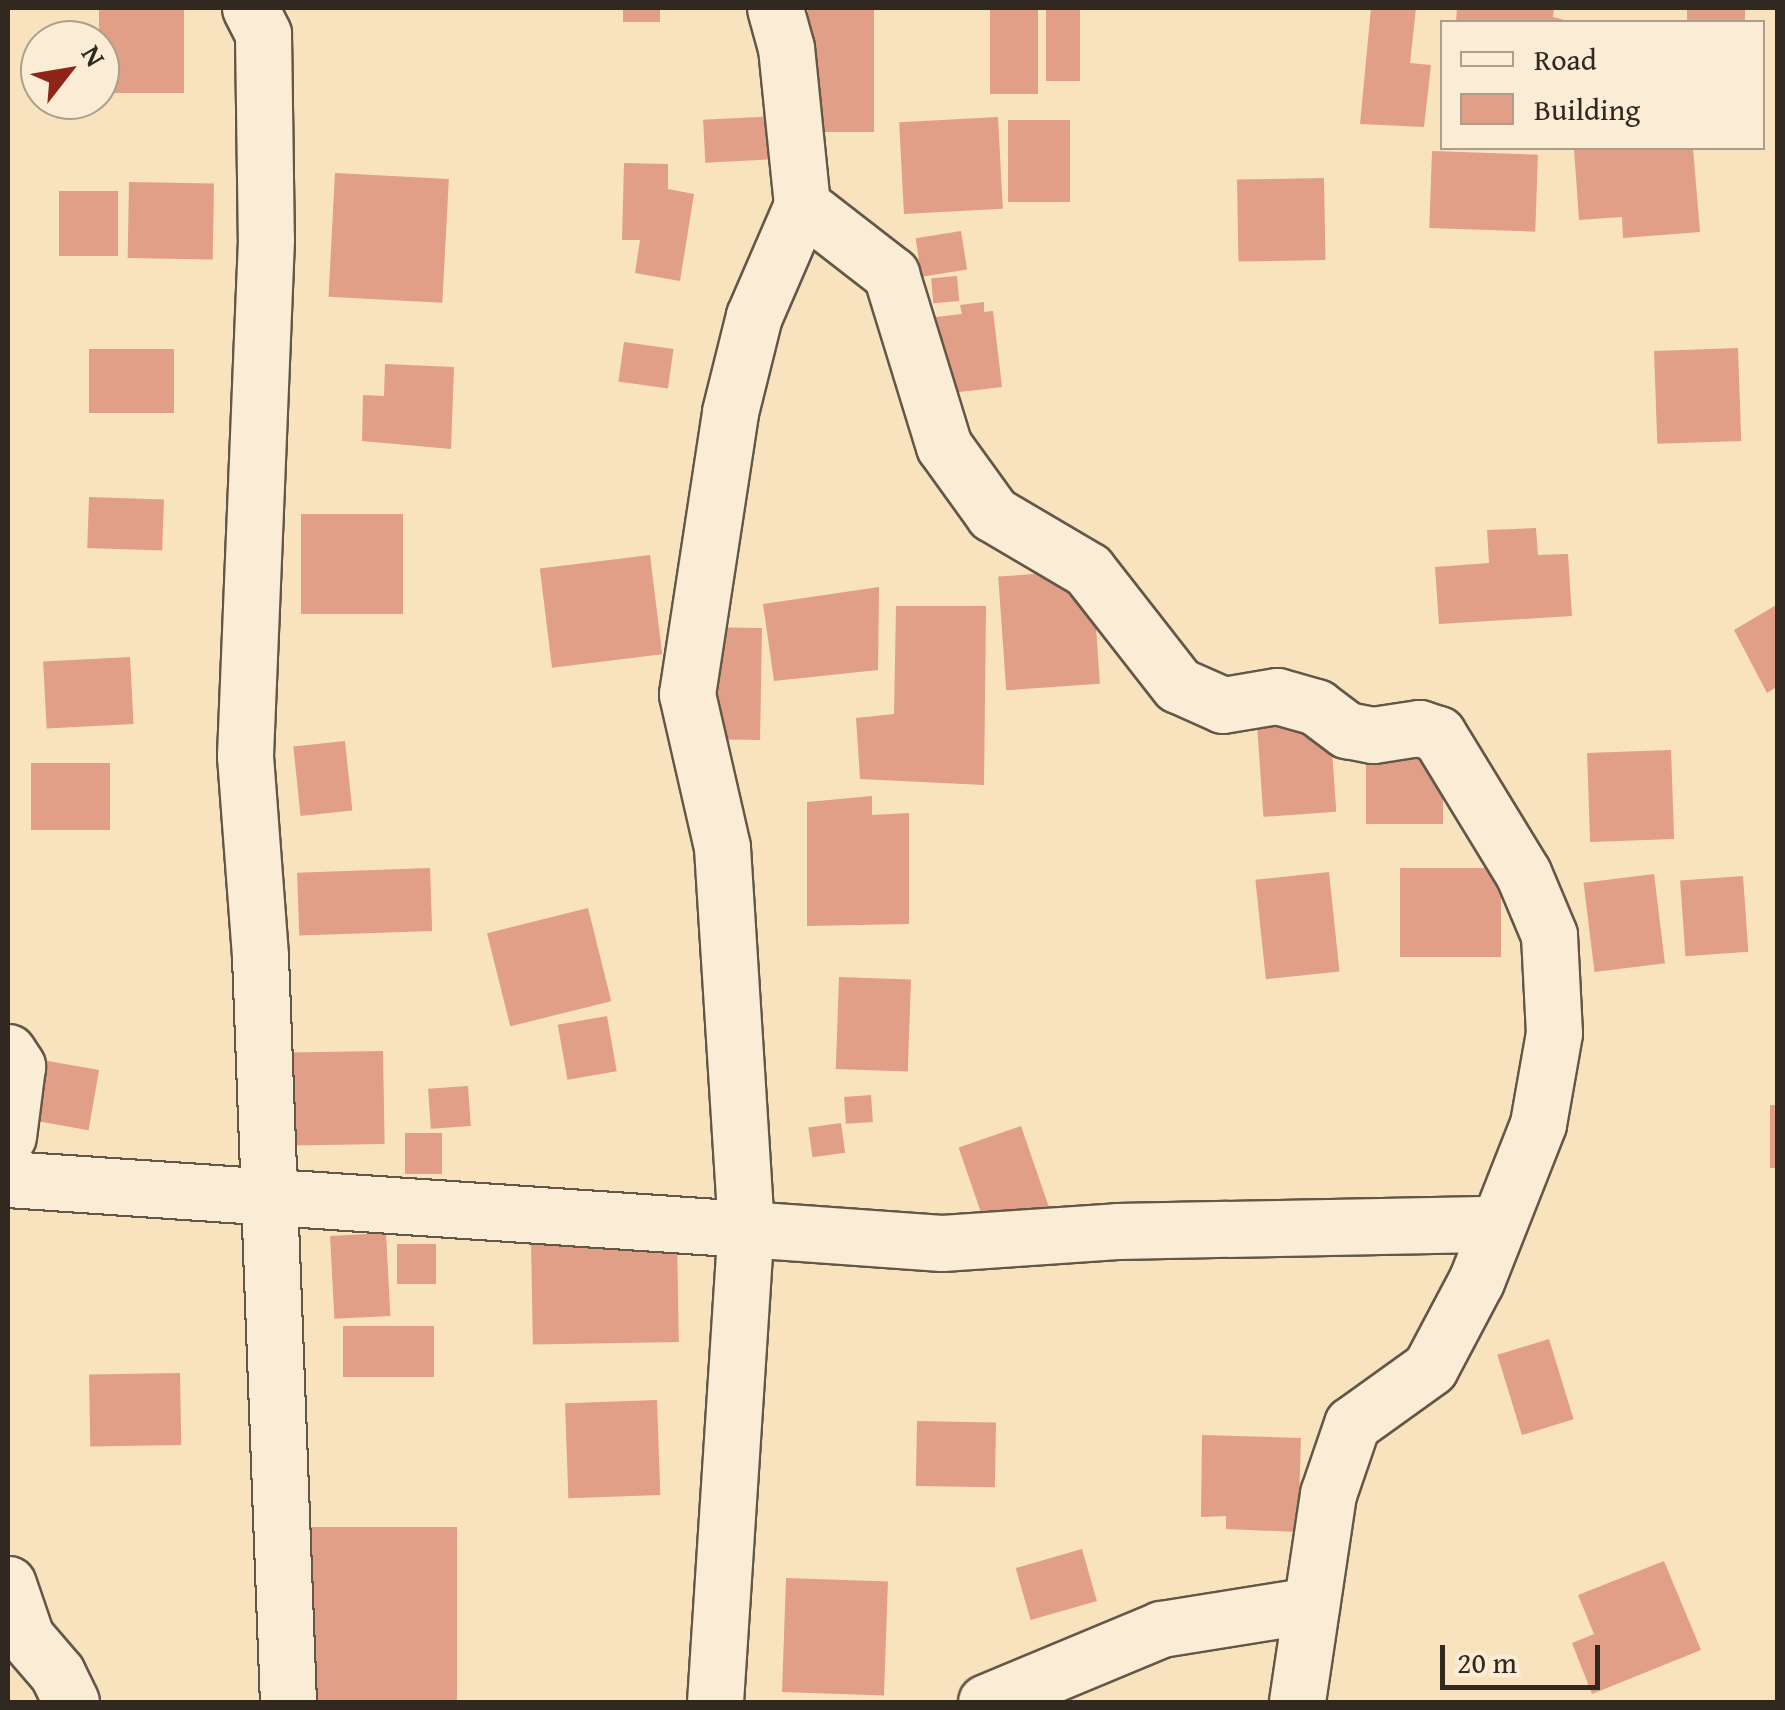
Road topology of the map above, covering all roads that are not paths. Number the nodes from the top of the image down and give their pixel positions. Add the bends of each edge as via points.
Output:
1 (250, 8) edge
2 (776, 8) edge
3 (802, 204) junction
4 (8, 1052) edge
5 (8, 1136) edge
6 (8, 1178) edge
7 (268, 1201) junction
8 (1497, 1224) junction
9 (746, 1230) junction
10 (8, 1584) edge
11 (1311, 1606) junction
12 (71, 1702) edge
13 (288, 1702) edge
14 (715, 1702) edge
15 (986, 1702) edge
16 (1298, 1702) edge

1 - 7 street via 263,34 266,239 245,756
2 - 3 street
3 - 8 street via 890,274 944,446 993,514 1088,570 1178,685 1223,705 1277,696 1316,706 1347,730 1373,735 1418,728 1450,746 1523,873 1549,935 1554,1034 1538,1124
3 - 9 street via 754,316 735,393 687,694 722,847
4 - 5 street via 17,1066
6 - 7 street
7 - 9 street
7 - 13 street
8 - 9 street via 1117,1231 942,1243
8 - 11 street via 1430,1368 1352,1424 1328,1494
9 - 14 street
10 - 12 street via 26,1637
11 - 15 street via 1161,1628
11 - 16 street

